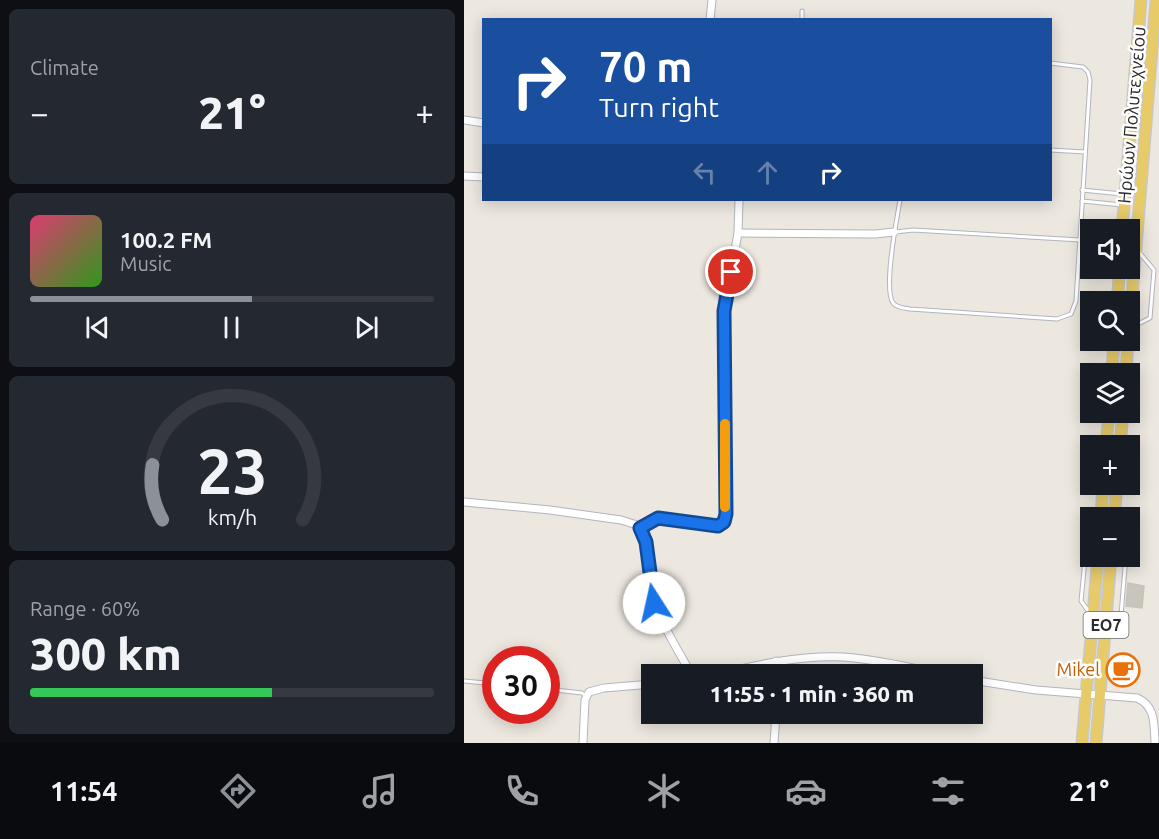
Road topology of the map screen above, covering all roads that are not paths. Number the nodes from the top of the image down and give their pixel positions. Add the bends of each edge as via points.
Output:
1 (712, 0) edge
2 (1141, 0) edge
3 (1156, 0) edge
4 (802, 11) dead end
5 (710, 18) edge
6 (802, 18) edge
7 (1052, 63) edge
8 (464, 120) edge
9 (482, 123) edge
10 (1052, 150) edge
11 (1085, 152) junction
12 (464, 176) edge
13 (482, 177) edge
14 (1082, 190) junction
15 (1125, 200) junction
16 (1140, 200) junction
17 (739, 201) edge
18 (900, 201) edge
19 (1082, 201) junction
20 (1081, 219) edge
21 (1123, 219) edge
22 (1138, 219) edge
23 (894, 232) junction
24 (738, 233) junction
25 (1080, 240) joint
26 (1140, 254) edge
27 (1140, 323) edge
28 (464, 502) edge
29 (640, 528) junction
30 (1084, 567) edge
31 (1097, 567) edge
32 (1110, 567) edge
33 (1125, 567) edge
34 (1093, 616) junction
35 (1105, 627) junction
36 (776, 661) junction
37 (686, 664) edge
38 (763, 664) edge
39 (776, 664) edge
40 (884, 664) edge
41 (464, 681) edge
42 (983, 682) edge
43 (482, 683) edge
44 (641, 685) edge
45 (560, 691) edge
46 (1086, 693) junction
47 (1100, 694) junction
48 (587, 696) junction
49 (775, 724) edge
50 (583, 743) edge
51 (774, 743) edge
52 (1082, 743) edge
53 (1096, 743) edge
54 (1155, 743) edge

1 - 5 street
2 - 15 main road, Ηρώων Πολυτεχνείου
3 - 16 main road, Ηρώων Πολυτεχνείου
4 - 6 lane
7 - 11 lane via 1076,64 1088,72
8 - 9 street
10 - 11 lane
11 - 14 lane
12 - 13 street
14 - 15 lane
14 - 19 lane
15 - 16 lane
15 - 16 lane
15 - 19 lane
15 - 21 main road, Ηρώων Πολυτεχνείου
16 - 22 main road, Ηρώων Πολυτεχνείου
17 - 24 street
18 - 23 lane
19 - 20 lane
23 - 24 street
23 - 25 lane
23 - 25 lane via 890,287 891,300 897,307 1057,319 1071,314 1075,308
24 - 29 street via 724,311 724,522 711,526 658,518
26 - 27 lane via 1154,270 1150,318
28 - 29 street via 594,516 630,522
29 - 37 street via 646,542 654,603
30 - 34 lane via 1080,602
31 - 34 main road, ΕΟ7
32 - 35 main road, ΕΟ7
33 - 35 lane via 1121,615
34 - 46 main road, ΕΟ7
35 - 47 main road, ΕΟ7
36 - 38 street
36 - 39 street
36 - 40 street via 844,657
41 - 43 lane
42 - 46 street
44 - 48 street via 604,688
45 - 48 lane
46 - 47 street
46 - 52 main road, ΕΟ7
47 - 53 main road, ΕΟ7
47 - 54 street via 1146,702 1153,716
48 - 50 street
49 - 51 street

